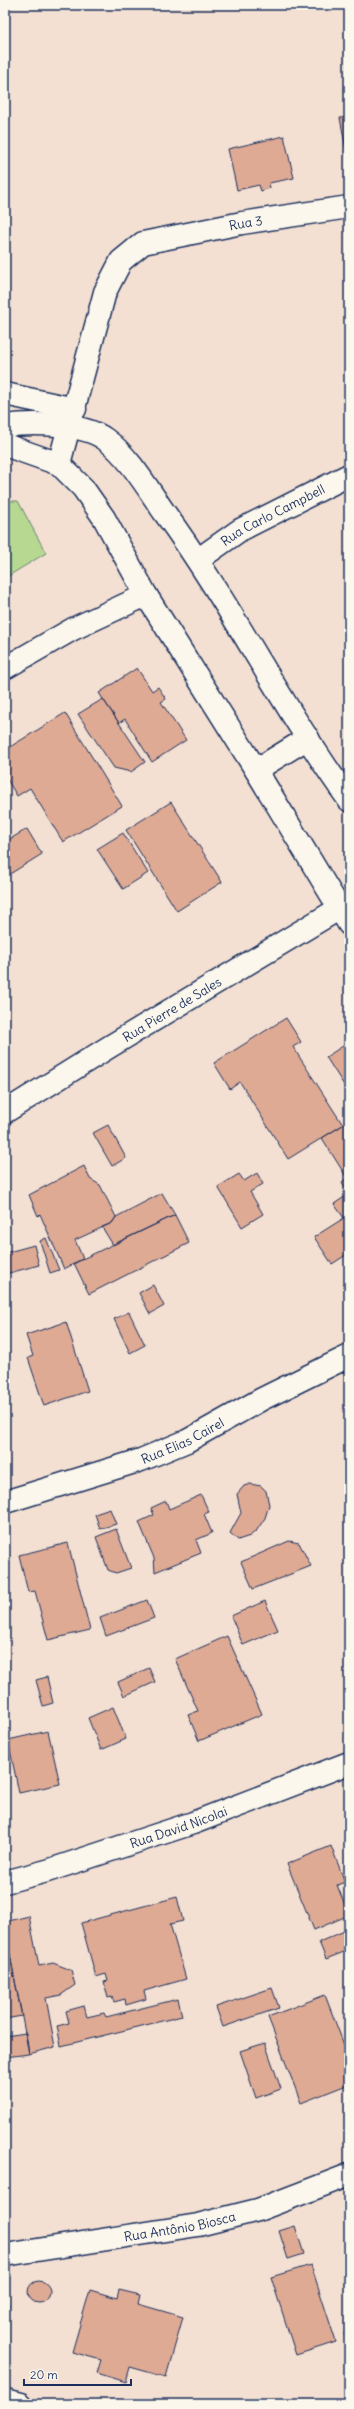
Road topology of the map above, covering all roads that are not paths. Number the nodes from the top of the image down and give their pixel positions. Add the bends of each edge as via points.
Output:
1 (349, 207) edge
2 (5, 394) edge
3 (72, 417) junction
4 (5, 426) edge
5 (5, 446) edge
6 (59, 464) junction
7 (349, 475) edge
8 (198, 559) junction
9 (146, 595) junction
10 (5, 668) edge
11 (308, 738) junction
12 (256, 770) junction
13 (349, 800) edge
14 (345, 916) edge
15 (5, 1112) edge
16 (349, 1356) edge
17 (5, 1502) edge
18 (349, 1764) edge
19 (5, 1882) edge
20 (349, 2175) edge
21 (5, 2255) edge
22 (5, 2400) edge
23 (21, 2404) edge

1 - 3 street, Rua 3 via 242,223 142,242 121,261 105,292
2 - 3 street
3 - 4 street
3 - 6 street
3 - 8 street via 105,439 132,466
5 - 6 street
6 - 9 street via 83,488 104,518
7 - 8 street, Rua Carlo Campbell via 240,530
8 - 11 street
9 - 10 street via 73,630
9 - 12 street
11 - 12 street
11 - 13 street
12 - 14 street
14 - 15 street, Rua Pierre de Sales via 109,1047
16 - 17 street, Rua Elias Cairel via 262,1399 187,1441 141,1460
18 - 19 street, Rua David Nicolai via 193,1823 47,1871
20 - 21 street, Rua Antônio Biosca via 258,2210 198,2225
22 - 23 street

